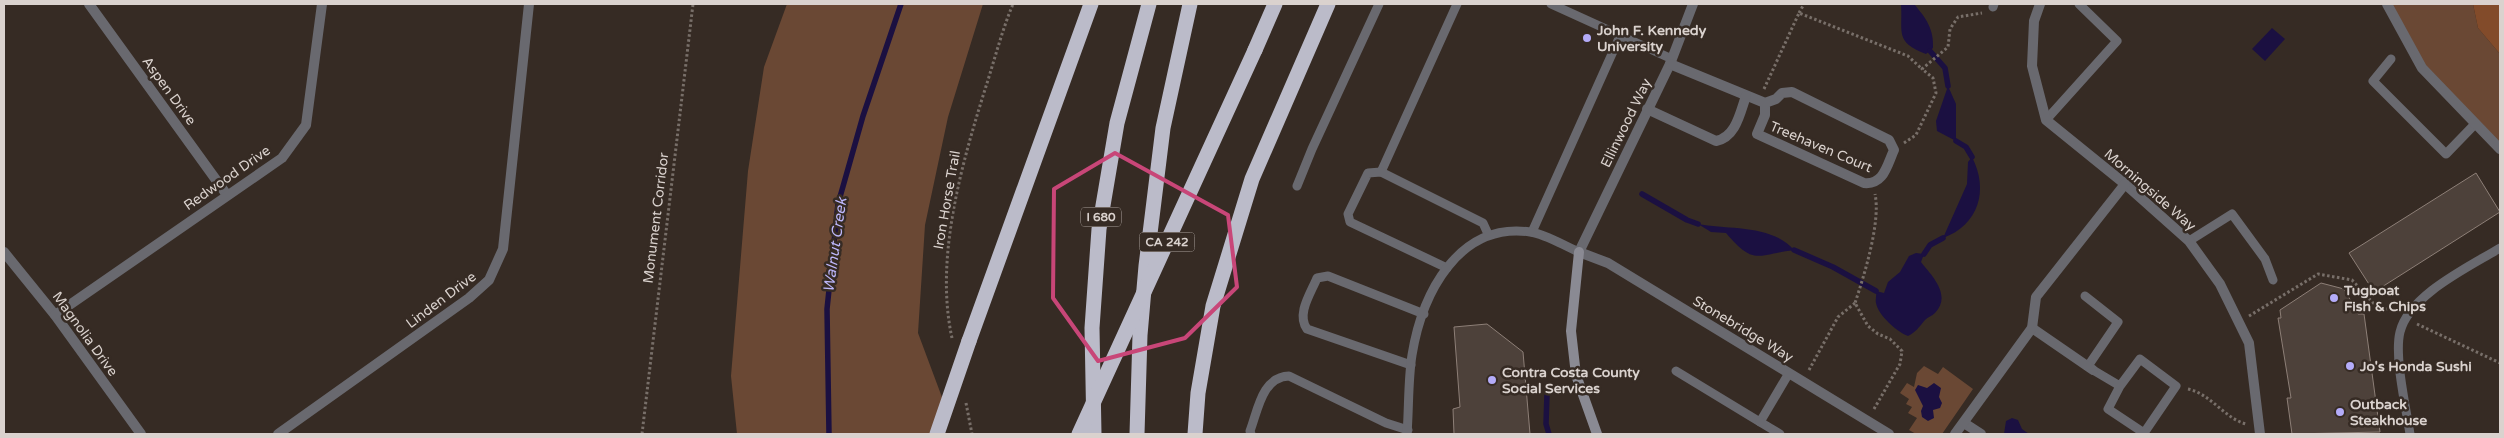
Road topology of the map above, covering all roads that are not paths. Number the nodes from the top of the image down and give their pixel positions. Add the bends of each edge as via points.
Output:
1 (89, 4) edge
2 (322, 4) edge
3 (529, 4) edge
4 (1091, 4) edge
5 (1149, 4) edge
6 (1190, 4) edge
7 (1275, 4) edge
8 (1328, 4) edge
9 (1379, 4) edge
10 (1457, 4) edge
11 (1551, 4) edge
12 (1693, 4) edge
13 (2040, 4) edge
14 (2079, 4) edge
15 (2387, 4) edge
16 (1620, 36) junction
17 (2390, 59) dead end
18 (1671, 61) junction
19 (1746, 96) junction
20 (1762, 102) junction
21 (1647, 109) junction
22 (2046, 120) junction
23 (2475, 124) junction
24 (2500, 150) edge
25 (1381, 172) junction
26 (2125, 184) junction
27 (1297, 186) dead end
28 (227, 195) junction
29 (1532, 232) junction
30 (1488, 234) junction
31 (2189, 241) junction
32 (2500, 248) edge
33 (4, 252) edge
34 (1579, 252) junction
35 (1447, 268) junction
36 (2273, 280) dead end
37 (2085, 296) dead end
38 (1424, 314) junction
39 (55, 315) junction
40 (2032, 328) junction
41 (1411, 365) junction
42 (2091, 368) junction
43 (1676, 371) dead end
44 (1789, 373) junction
45 (2120, 386) junction
46 (1760, 422) junction
47 (1964, 423) junction
48 (1408, 432) edge
49 (141, 434) edge
50 (278, 434) edge
51 (936, 434) edge
52 (1079, 434) edge
53 (1094, 434) edge
54 (1138, 434) edge
55 (1195, 434) edge
56 (1252, 434) edge
57 (1597, 434) edge
58 (1780, 434) edge
59 (1889, 434) edge
60 (1955, 434) edge
61 (1982, 434) edge
62 (2260, 434) edge
63 (2410, 434) edge

1 - 28 street, Aspen Drive
2 - 28 street, Redwood Drive via 306,125 282,158
3 - 50 street, Linden Drive via 503,248 489,280 469,298
4 - 51 highway, bridge
5 - 53 highway, I 680 via 1118,123 1099,229 1092,328
6 - 54 highway via 1163,128 1146,266 1140,335
7 - 52 highway, CA 242, bridge
8 - 55 highway via 1252,179 1213,306 1198,393
9 - 27 lane
10 - 25 lane
11 - 16 lane
12 - 18 street, Ellinwood Way
13 - 22 street via 2034,21 2032,66
14 - 22 lane via 2117,41
15 - 23 street via 2422,68
16 - 18 lane
16 - 29 lane
17 - 23 lane via 2372,81 2446,154
18 - 19 street
18 - 21 street, Ellinwood Way
19 - 20 street
19 - 21 street via 1724,140 1716,141
20 - 20 street, Treehaven Court via 1765,116 1757,134 1864,183 1879,181 1894,150 1889,140 1792,92
21 - 34 street, Ellinwood Way
22 - 26 street, Morningside Way
23 - 24 street
25 - 30 lane via 1483,223
25 - 35 lane via 1368,174 1348,214 1350,222
26 - 31 street, Morningside Way
26 - 40 street via 2036,297
28 - 39 street, Redwood Drive
29 - 30 lane
29 - 34 lane
30 - 35 lane via 1467,247
31 - 36 lane via 2232,214 2265,259
31 - 62 street, Morningside Way via 2220,284 2249,343
32 - 63 lane via 2434,289 2408,313 2398,348
33 - 39 street, Magnolia Drive
34 - 44 street, Stonebridge Way via 1608,263
34 - 57 street, Ellinwood Way via 1571,331 1576,375
35 - 38 lane via 1439,277
37 - 42 lane via 2118,322
38 - 41 lane
38 - 41 lane via 1328,276 1317,278 1303,312 1302,322 1307,329
39 - 49 street, Magnolia Drive
40 - 42 street
40 - 47 street
41 - 48 lane
42 - 45 lane
43 - 46 lane
44 - 46 lane
44 - 59 street, Stonebridge Way
45 - 45 lane via 2108,409 2144,433 2176,386 2140,359
46 - 58 lane
47 - 60 street
47 - 61 street
48 - 56 lane via 1289,376 1278,376 1268,384 1250,431

